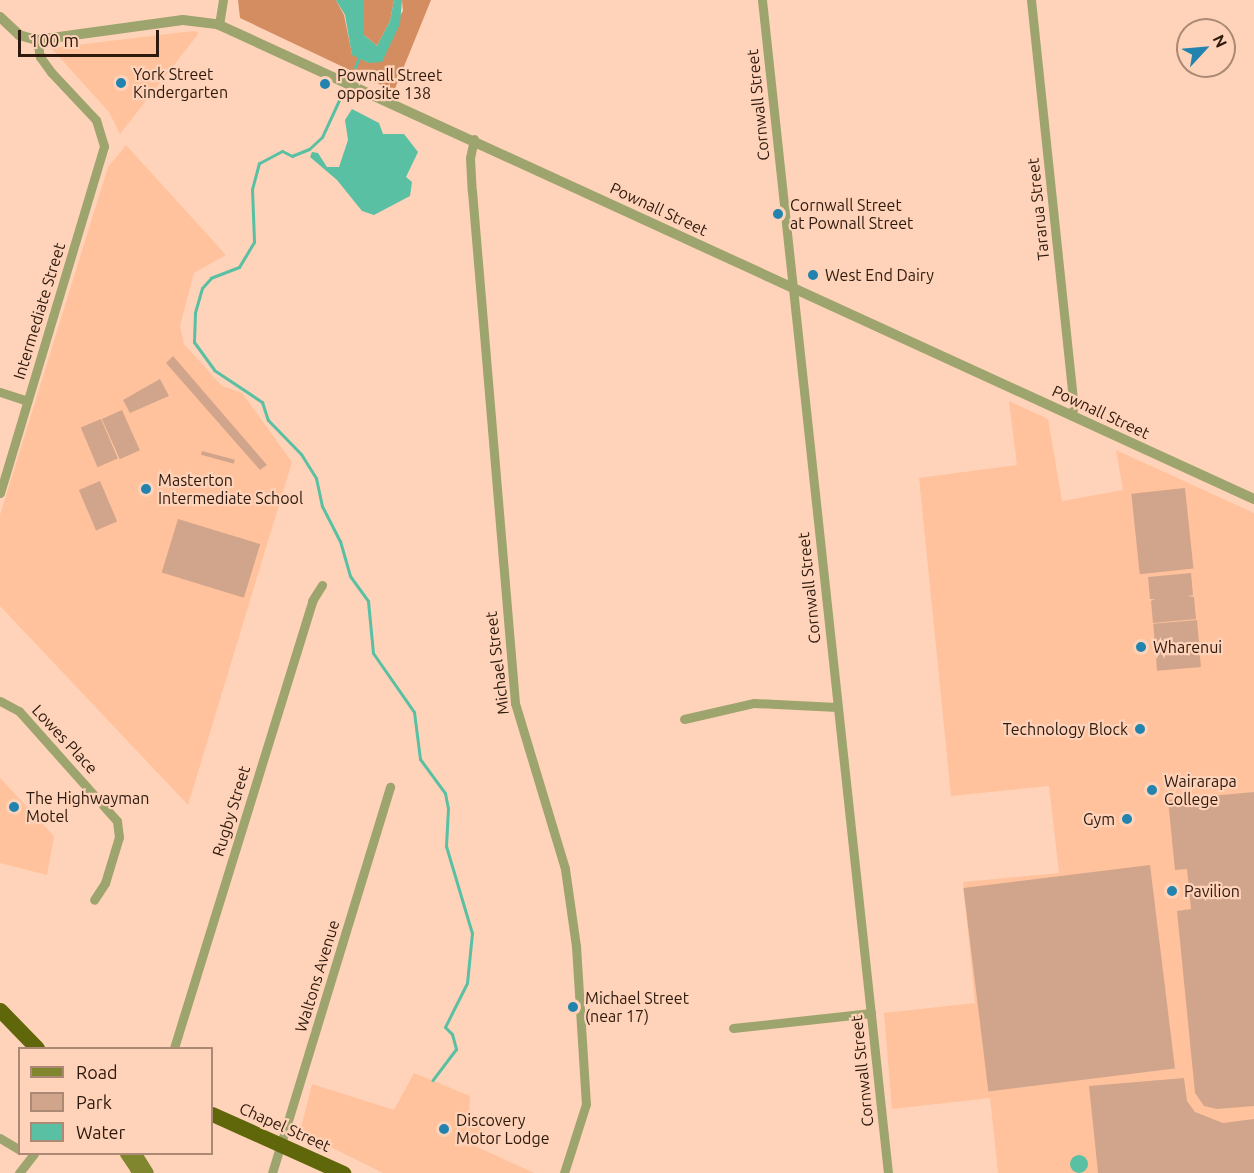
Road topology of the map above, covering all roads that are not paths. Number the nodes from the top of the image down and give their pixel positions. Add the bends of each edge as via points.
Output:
1 (223, 0) edge
2 (762, 0) edge
3 (1031, 0) edge
4 (0, 17) edge
5 (219, 25) junction
6 (37, 40) junction
7 (474, 140) junction
8 (792, 287) junction
9 (0, 392) edge
10 (27, 401) junction
11 (1071, 415) junction
12 (0, 493) edge
13 (1254, 499) edge
14 (322, 585) dead end
15 (0, 701) edge
16 (837, 707) junction
17 (684, 719) dead end
18 (390, 787) dead end
19 (94, 900) dead end
20 (0, 1010) edge
21 (871, 1013) junction
22 (0, 1019) edge
23 (733, 1028) dead end
24 (27, 1047) edge
25 (36, 1047) edge
26 (174, 1047) edge
27 (213, 1114) edge
28 (0, 1138) edge
29 (281, 1144) junction
30 (18, 1149) edge
31 (30, 1155) edge
32 (127, 1155) edge
33 (137, 1155) edge
34 (19, 1173) edge
35 (147, 1173) edge
36 (272, 1173) edge
37 (343, 1173) edge
38 (564, 1173) edge
39 (888, 1173) edge

1 - 5 street
2 - 8 street, Cornwall Street
3 - 11 street, Tararua Street via 1074,406
4 - 6 street via 19,35
5 - 6 street, Pownall Street via 183,20
5 - 7 street, Pownall Street
6 - 10 street, Intermediate Street via 40,57 96,120 104,137 102,156
7 - 8 street, Pownall Street
7 - 38 street, Michael Street via 470,158 472,191 514,703 565,869 576,946 586,1104
8 - 11 street, Pownall Street
8 - 16 street, Cornwall Street
9 - 10 street
10 - 12 street, Intermediate Street
11 - 13 street, Pownall Street
14 - 26 street, Rugby Street via 312,601
15 - 19 street, Lowes Place via 19,711 117,821 119,837 105,883
16 - 17 street via 754,703
16 - 21 street, Cornwall Street
18 - 29 street, Waltons Avenue
20 - 25 highway
21 - 23 street
21 - 39 street, Cornwall Street
22 - 24 highway
27 - 29 highway, Chapel Street
28 - 30 street
29 - 36 street, Waltons Avenue
29 - 37 highway, Chapel Street
31 - 34 street
32 - 35 main road via 136,1169
33 - 35 main road

